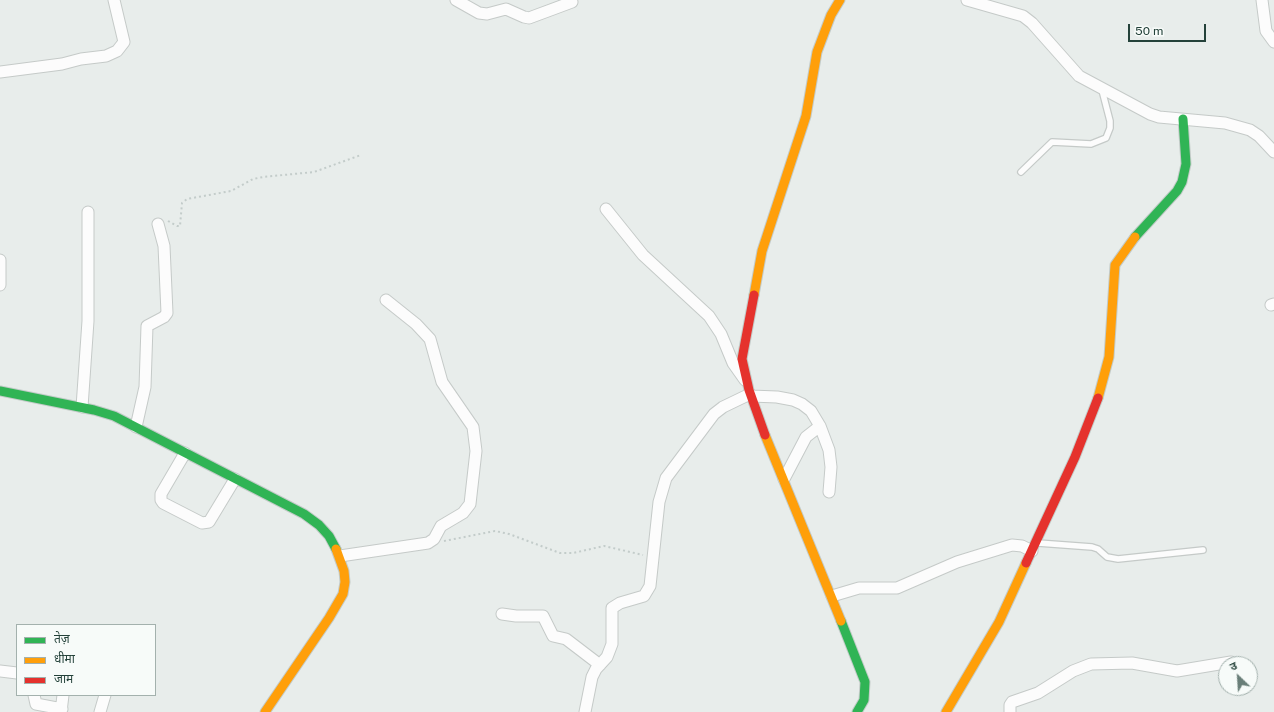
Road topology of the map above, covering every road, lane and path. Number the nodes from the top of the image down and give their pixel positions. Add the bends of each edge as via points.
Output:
1 (114, 0) edge
2 (456, 0) edge
3 (840, 0) edge
4 (967, 0) edge
5 (1262, 0) edge
6 (572, 2) dead end
7 (1274, 42) edge
8 (0, 72) edge
9 (1102, 89) junction
10 (1183, 119) junction
11 (1273, 150) edge
12 (361, 155) dead end
13 (1021, 172) dead end
14 (606, 209) dead end
15 (88, 212) dead end
16 (158, 224) joint
17 (0, 260) edge
18 (0, 285) edge
19 (386, 300) dead end
20 (0, 391) edge
21 (750, 391) junction
22 (82, 408) junction
23 (136, 426) junction
24 (820, 426) junction
25 (185, 453) junction
26 (235, 479) junction
27 (784, 479) junction
28 (829, 492) dead end
29 (431, 542) junction
30 (1034, 547) junction
31 (1203, 550) dead end
32 (340, 556) junction
33 (653, 557) junction
34 (832, 596) junction
35 (502, 614) dead end
36 (1218, 664) edge
37 (600, 665) junction
38 (0, 671) edge
39 (16, 673) edge
40 (34, 696) edge
41 (63, 696) edge
42 (105, 696) edge
43 (61, 710) edge
44 (100, 712) edge
45 (265, 712) edge
46 (585, 712) edge
47 (858, 712) edge
48 (946, 712) edge
49 (1010, 712) edge

1 - 8 street via 124,42 117,51 106,56 62,64
2 - 6 street via 479,13 487,14 506,9 529,18
3 - 21 street via 831,15 817,52 806,116 762,251 742,359
4 - 9 street via 1023,16 1079,76
5 - 7 street via 1266,31
9 - 10 street via 1159,117
9 - 13 lane via 1110,121 1106,138 1091,144 1052,142
10 - 11 street via 1225,123 1250,130
10 - 30 street via 1186,164 1182,182 1115,265 1112,338 1104,380 1075,457
12 - 16 path via 314,172 253,179 231,191 187,200 182,203 180,226 164,220
14 - 21 street via 643,255 709,316 721,334 732,363
15 - 22 street via 88,321
16 - 23 street via 164,246 166,313 164,317 147,326 145,387
17 - 18 street
19 - 29 street via 430,339 442,382 469,420 475,435 475,465 469,507 441,526
20 - 22 street
21 - 24 street via 802,404 811,411
21 - 27 street
21 - 33 street via 714,414 666,478 659,502
22 - 23 street via 114,416
23 - 25 street
24 - 27 street via 806,437
24 - 28 street via 830,458
25 - 26 street
25 - 26 street via 161,494 163,503 202,523 209,522
26 - 32 street via 304,514 329,536
27 - 34 street
29 - 32 street
29 - 33 path via 495,531 560,553 573,553 604,546
30 - 31 lane via 1092,547 1107,557 1118,559
30 - 34 street via 1012,545 957,562 897,588 859,588
30 - 48 street via 999,622
32 - 45 street via 345,582 338,604
33 - 37 street via 647,592 640,598 620,603 612,608 612,644 607,657
34 - 47 street via 865,682 864,700
35 - 37 street via 542,616 553,636 566,639
36 - 49 street via 1177,671 1132,663 1091,664 1073,671 1038,693 1012,702
37 - 46 street via 592,677
38 - 39 street
40 - 43 street via 36,704
41 - 43 street
42 - 44 street

